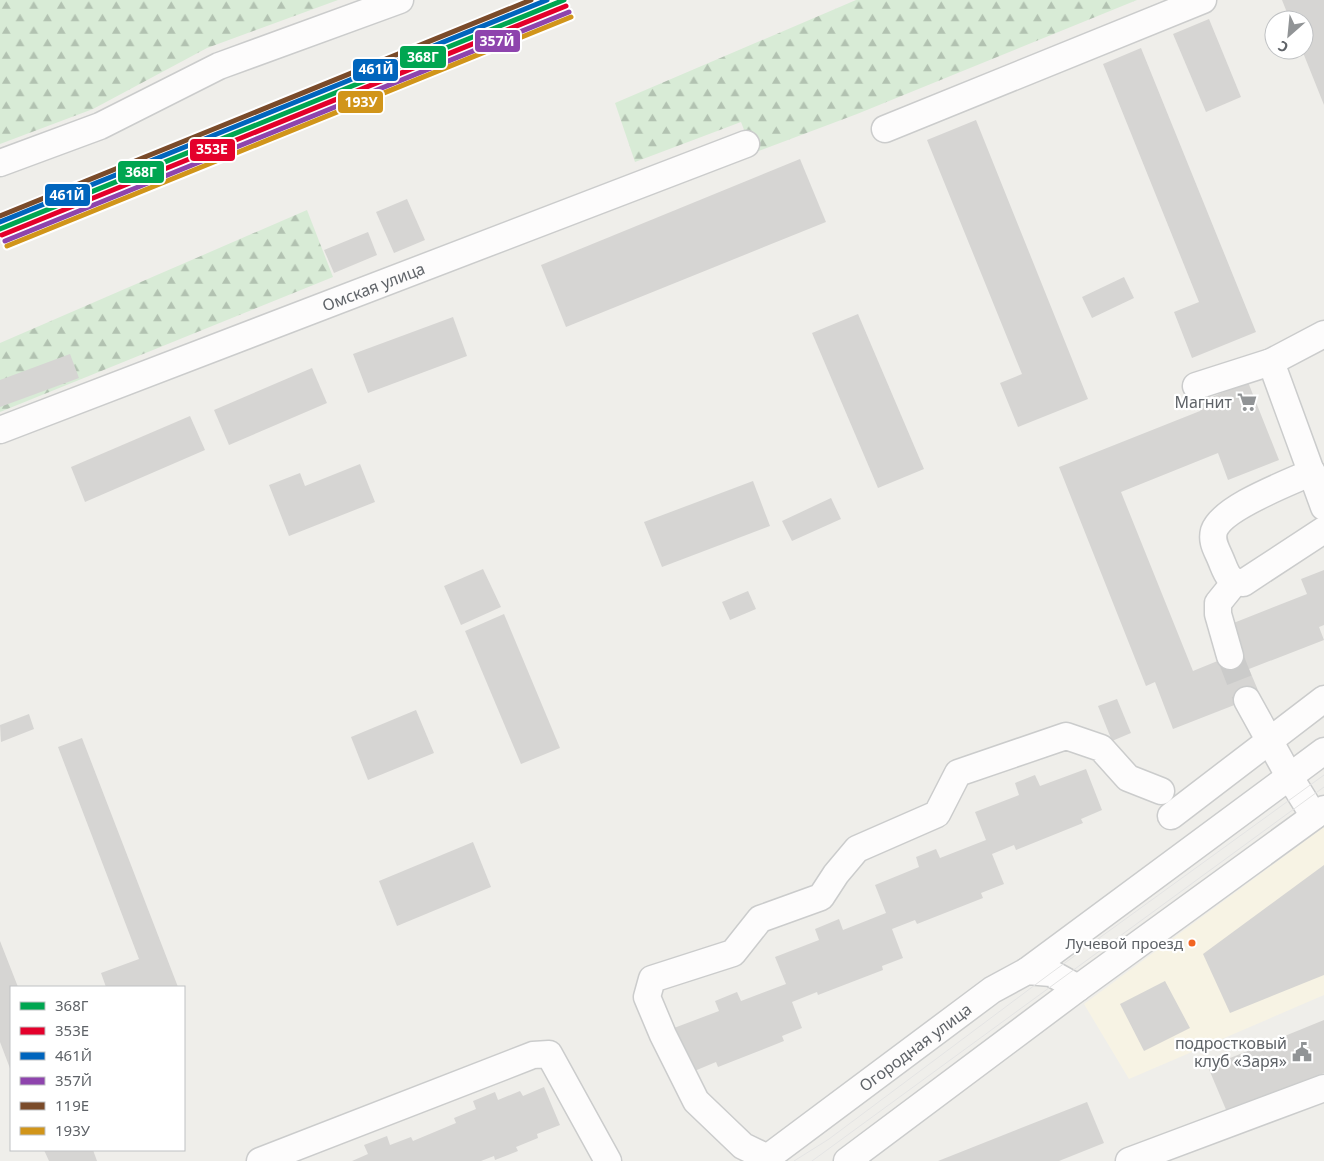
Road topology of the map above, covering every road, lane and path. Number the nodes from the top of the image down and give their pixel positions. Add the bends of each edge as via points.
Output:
1 (400, 0) edge
2 (1203, 0) edge
3 (885, 129) dead end
4 (746, 144) dead end
5 (0, 163) edge
6 (1324, 334) edge
7 (1271, 362) junction
8 (1196, 386) dead end
9 (0, 430) edge
10 (1312, 472) junction
11 (1324, 507) edge
12 (1324, 530) edge
13 (1235, 582) junction
14 (1230, 656) tunnel mouth
15 (1324, 699) edge
16 (1247, 700) tunnel mouth
17 (1271, 742) junction
18 (1324, 751) edge
19 (1289, 776) junction
20 (1161, 791) dead end
21 (1319, 812) edge
22 (1171, 816) dead end
23 (1027, 971) junction
24 (1078, 988) junction
25 (1324, 1088) edge
26 (766, 1160) edge
27 (260, 1161) edge
28 (608, 1161) edge
29 (847, 1161) edge
30 (1130, 1161) edge

1 - 5 street via 219,66 100,126
2 - 3 street
4 - 9 street, Омская улица
6 - 7 street
7 - 8 street
7 - 10 street
10 - 11 street
10 - 13 street via 1233,510 1220,520 1213,541 1228,577
12 - 13 street via 1243,583
13 - 14 street via 1218,602 1218,614
15 - 17 street
16 - 17 street
17 - 19 street
17 - 22 street
18 - 19 street, Огородная улица
19 - 21 street
19 - 23 street, Огородная улица
20 - 26 street via 1128,778 1101,748 1066,736 958,773 937,814 857,849 821,896 760,919 733,953 652,979 648,997 696,1101 743,1146
21 - 24 street
23 - 24 street via 1052,973
23 - 26 street, Огородная улица via 992,990
24 - 29 street
25 - 30 street
27 - 28 street via 533,1055 549,1054

